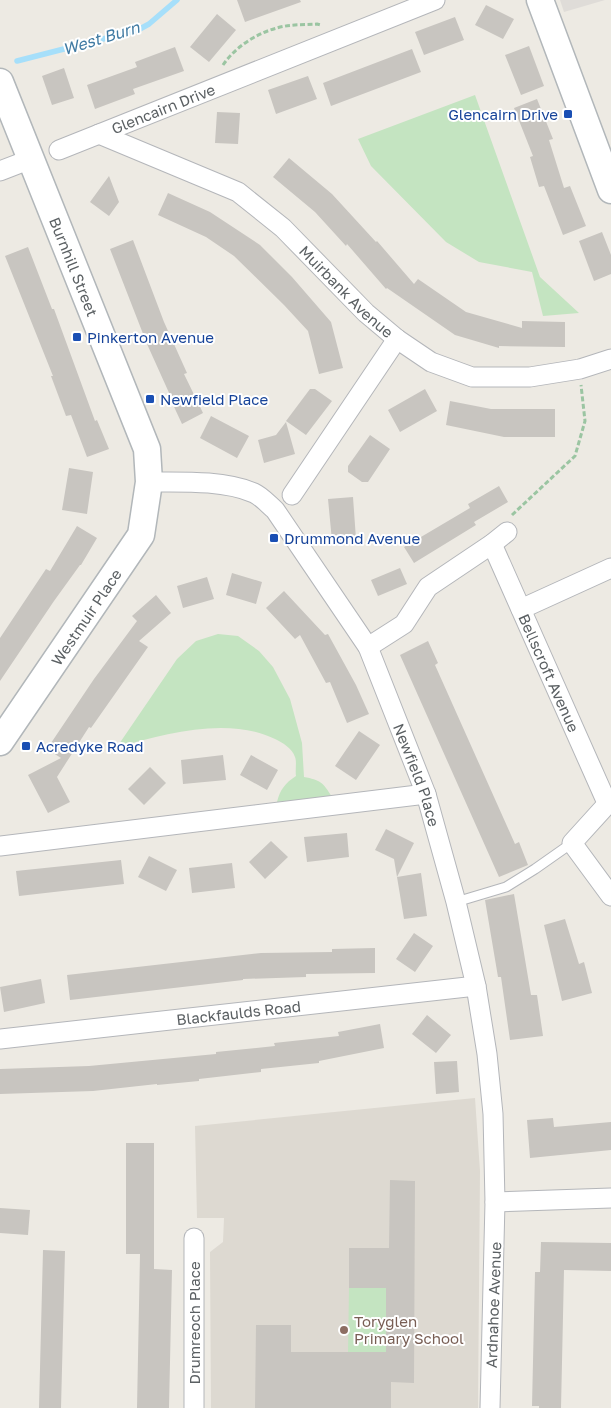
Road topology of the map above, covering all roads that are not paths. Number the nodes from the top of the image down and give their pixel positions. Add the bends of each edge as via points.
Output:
1 (435, 0) edge
2 (540, 0) edge
3 (0, 82) edge
4 (99, 134) junction
5 (58, 150) dead end
6 (31, 159) junction
7 (0, 171) edge
8 (611, 190) edge
9 (397, 339) junction
10 (611, 359) edge
11 (149, 482) junction
12 (292, 495) dead end
13 (506, 532) road end
14 (492, 544) junction
15 (611, 568) edge
16 (521, 609) junction
17 (368, 648) junction
18 (0, 742) edge
19 (426, 794) junction
20 (609, 802) edge
21 (572, 843) junction
22 (0, 846) edge
23 (611, 896) edge
24 (456, 902) junction
25 (476, 986) junction
26 (0, 1038) edge
27 (611, 1198) edge
28 (496, 1202) junction
29 (194, 1238) dead end
30 (194, 1408) edge
31 (490, 1408) edge

1 - 4 street, Glencairn Drive
2 - 8 main road
3 - 6 main road, Burnhill Street
4 - 5 street, Glencairn Drive
4 - 9 street, Muirbank Avenue via 238,192 283,228 366,313
6 - 7 street
6 - 11 main road, Burnhill Street via 147,449
9 - 10 street, Muirbank Avenue via 432,362 472,377 530,377 580,369
9 - 12 street
11 - 17 street, Newfield Place via 203,483 255,493 275,510
11 - 18 main road, Westmuir Place via 141,535
13 - 14 street
14 - 16 street, Bellscroft Avenue
14 - 17 street via 428,587 404,624
15 - 16 street
16 - 20 street, Bellscroft Avenue
17 - 19 street, Newfield Place
19 - 22 street
19 - 24 street, Newfield Place
20 - 21 street
21 - 23 street
21 - 24 lane via 506,887
24 - 25 street, Newfield Place
25 - 26 street, Blackfaulds Road
25 - 28 street, Newfield Place via 493,1114
27 - 28 street
28 - 31 street, Ardnahoe Avenue
29 - 30 street, Drumreoch Place

